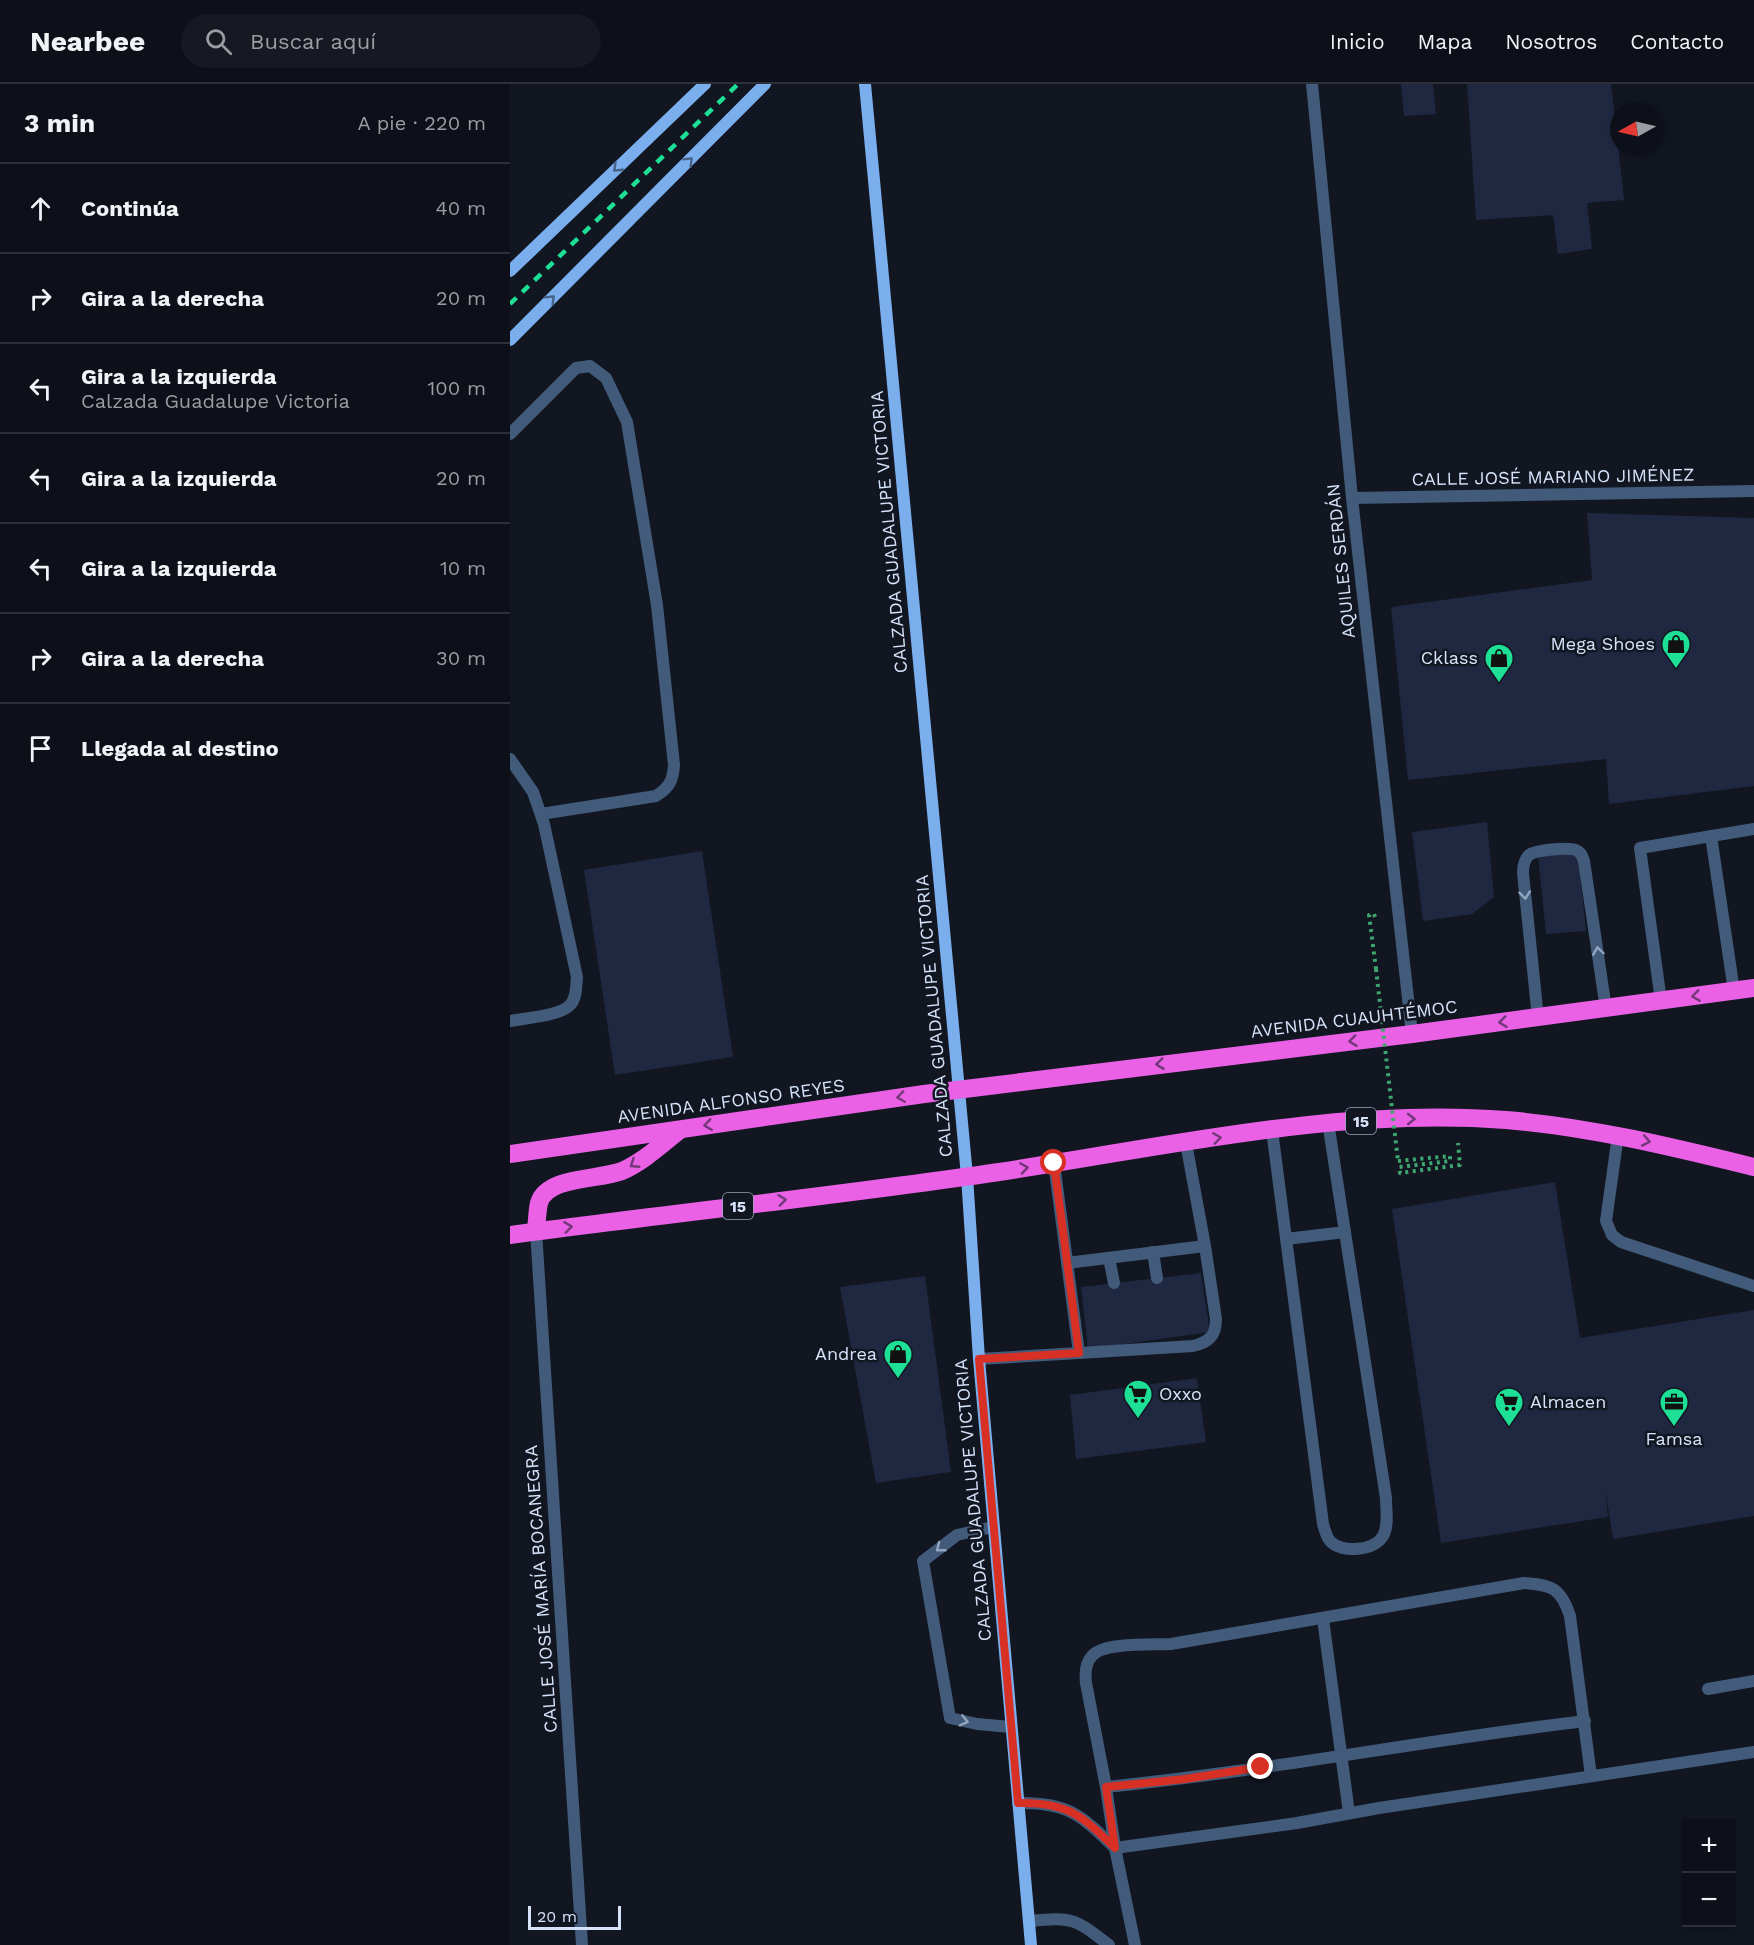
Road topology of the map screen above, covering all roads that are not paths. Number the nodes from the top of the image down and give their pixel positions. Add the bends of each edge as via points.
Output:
1 (705, 84) edge
2 (765, 84) edge
3 (865, 84) edge
4 (1312, 84) edge
5 (510, 271) edge
6 (510, 340) edge
7 (510, 434) edge
8 (1754, 491) edge
9 (1352, 498) junction
10 (510, 759) edge
11 (541, 814) junction
12 (1754, 829) edge
13 (1711, 836) junction
14 (1754, 988) edge
15 (1734, 991) junction
16 (1662, 1001) junction
17 (1606, 1009) junction
18 (1538, 1018) junction
19 (510, 1021) edge
20 (1412, 1034) junction
21 (959, 1090) junction
22 (1328, 1122) junction
23 (681, 1129) junction
24 (1272, 1130) junction
25 (1618, 1136) junction
26 (1186, 1143) junction
27 (510, 1154) edge
28 (1054, 1163) junction
29 (1754, 1167) edge
30 (967, 1176) junction
31 (536, 1231) junction
32 (1345, 1232) junction
33 (510, 1235) edge
34 (1286, 1239) junction
35 (1205, 1246) junction
36 (1153, 1252) junction
37 (1109, 1258) junction
38 (1067, 1263) junction
39 (1157, 1278) dead end
40 (1114, 1283) dead end
41 (1754, 1286) edge
42 (1079, 1353) junction
43 (979, 1359) junction
44 (993, 1527) junction
45 (1323, 1619) junction
46 (1754, 1681) edge
47 (1708, 1689) dead end
48 (1585, 1721) junction
49 (1011, 1727) junction
50 (1754, 1752) edge
51 (1342, 1754) junction
52 (1591, 1776) junction
53 (1106, 1787) junction
54 (1018, 1803) junction
55 (1349, 1813) junction
56 (1115, 1848) junction
57 (1029, 1921) junction
58 (582, 1945) edge
59 (1031, 1945) edge
60 (1109, 1945) edge
61 (1135, 1945) edge

1 -> 5 street
6 -> 2 street
3 - 21 street, CALZADA GUADALUPE VICTORIA
4 - 9 street, AQUILES SERDÁN
7 - 11 street via 576,368 590,366 606,378 627,422 657,605 674,765 669,787 656,796
8 - 9 street, CALLE JOSÉ MARIANO JIMÉNEZ
9 - 20 street, AQUILES SERDÁN
10 - 11 street via 533,792
11 - 19 street via 577,977 576,992 570,1006 558,1012
12 - 13 street
13 - 15 street
13 - 16 street via 1640,848
14 - 15 highway, AVENIDA CUAUHTÉMOC
15 -> 16 highway, AVENIDA CUAUHTÉMOC
16 - 17 highway, AVENIDA CUAUHTÉMOC
17 - 18 highway, AVENIDA CUAUHTÉMOC
17 -> 18 street via 1581,854 1566,848 1533,852 1525,860 1523,873
18 -> 20 highway, AVENIDA CUAUHTÉMOC
20 -> 21 highway, AVENIDA CUAUHTÉMOC
21 -> 23 highway, AVENIDA ALFONSO REYES
21 - 30 street, CALZADA GUADALUPE VICTORIA
22 - 24 highway, 15
22 -> 25 highway, 15 via 1506,1120
22 - 32 street
23 - 27 highway, AVENIDA ALFONSO REYES
23 -> 31 highway via 624,1170 557,1184 545,1192 539,1202
26 -> 24 highway, 15
24 - 34 street
25 -> 29 highway, 15
25 - 41 street via 1606,1221 1612,1235 1621,1242
26 - 28 highway, 15
26 - 35 street
30 -> 28 highway, 15
28 - 38 street
31 -> 30 highway, 15
30 - 43 street, CALZADA GUADALUPE VICTORIA
31 - 33 highway, 15
31 - 58 street, CALLE JOSÉ MARÍA BOCANEGRA
32 - 34 street
32 - 34 street via 1387,1514 1380,1540 1357,1549 1340,1548 1331,1542 1323,1524
35 - 36 street
35 - 42 street via 1216,1329 1213,1337 1194,1346 1168,1343
36 - 37 street
36 - 39 street
37 - 38 street
37 - 40 street
38 - 42 street
42 - 43 street
43 - 44 street, CALZADA GUADALUPE VICTORIA
44 - 49 street, CALZADA GUADALUPE VICTORIA
44 -> 49 street via 957,1535 923,1561 950,1718
45 - 48 street via 1524,1583 1544,1585 1558,1591 1570,1616
45 - 51 street
45 - 53 street via 1171,1644 1097,1650 1085,1671
46 - 47 street
48 - 51 street
48 - 52 street
49 - 54 street, CALZADA GUADALUPE VICTORIA
50 - 52 street
51 - 53 street via 1185,1779
51 - 55 street
52 - 55 street
53 - 56 street
54 - 56 street via 1060,1806 1086,1820
54 - 57 street, CALZADA GUADALUPE VICTORIA
55 - 56 street
56 - 61 street
57 - 59 street, CALZADA GUADALUPE VICTORIA
57 - 60 street via 1072,1920

